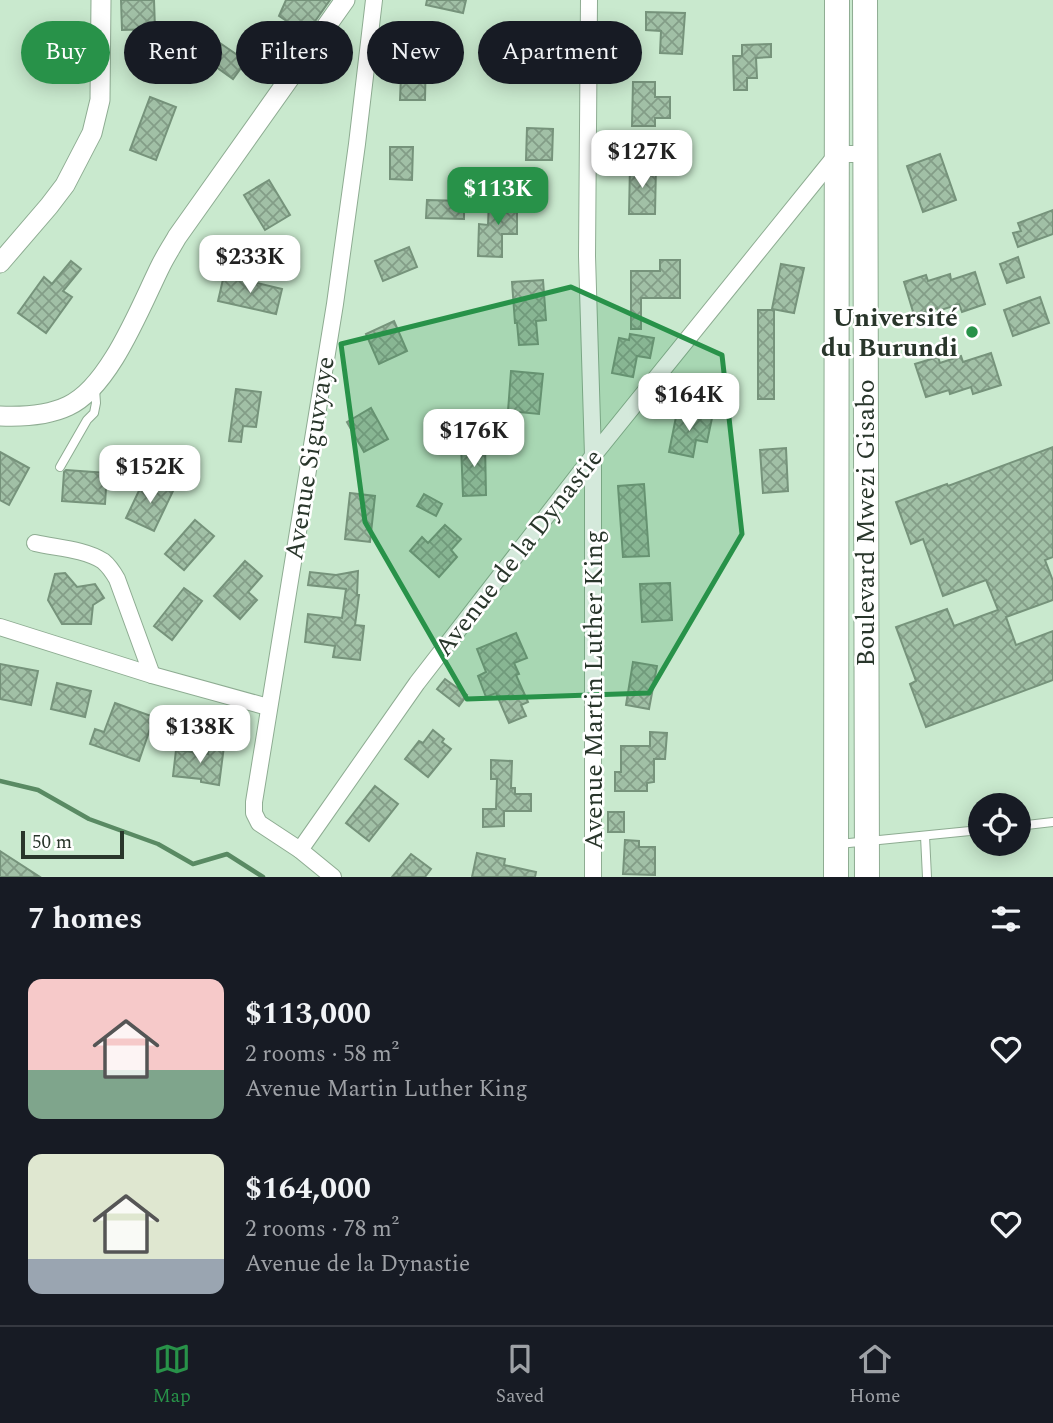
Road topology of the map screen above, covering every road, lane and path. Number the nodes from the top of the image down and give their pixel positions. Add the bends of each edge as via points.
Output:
1 (101, 0) edge
2 (345, 0) edge
3 (374, 0) edge
4 (589, 0) edge
5 (837, 0) edge
6 (865, 0) edge
7 (837, 154) junction
8 (864, 154) junction
9 (0, 263) edge
10 (94, 386) junction
11 (0, 416) edge
12 (593, 456) junction
13 (60, 467) dead end
14 (837, 536) junction
15 (865, 538) junction
16 (36, 543) dead end
17 (0, 627) edge
18 (152, 675) junction
19 (268, 708) junction
20 (1053, 822) edge
21 (1031, 825) edge
22 (968, 831) edge
23 (925, 836) junction
24 (866, 842) junction
25 (836, 845) junction
26 (300, 850) junction
27 (333, 877) edge
28 (593, 877) edge
29 (836, 877) edge
30 (867, 877) edge
31 (927, 877) edge

1 - 9 street via 100,100 92,133 65,185
2 - 10 street via 177,237 123,344
3 - 19 street, Avenue Siguvyaye via 344,240
4 - 12 street, Avenue Martin Luther King via 587,256
5 - 7 main road, Boulevard Mwezi Gisabo
6 - 8 main road, Boulevard Mwezi Gisabo
7 - 8 street
7 - 12 street, Avenue de la Dynastie
7 - 14 main road, Boulevard Mwezi Gisabo
8 - 15 main road, Boulevard Mwezi Gisabo
10 - 11 street via 70,405 46,414
10 - 13 lane via 94,413
12 - 26 street, Avenue de la Dynastie via 416,683
12 - 28 street, Avenue Martin Luther King
14 - 15 main road
14 - 25 main road, Boulevard Mwezi Gisabo
15 - 24 main road, Boulevard Mwezi Gisabo
16 - 18 street via 88,554 111,569
17 - 18 street
18 - 19 street
19 - 26 street, Avenue Siguvyaye via 254,813 267,830
20 - 21 lane
22 - 23 lane
23 - 24 lane
23 - 31 lane
24 - 25 lane
24 - 30 main road, Boulevard Mwezi Gisabo
25 - 29 main road, Boulevard Mwezi Gisabo
26 - 27 street, Avenue Siguvyaye

